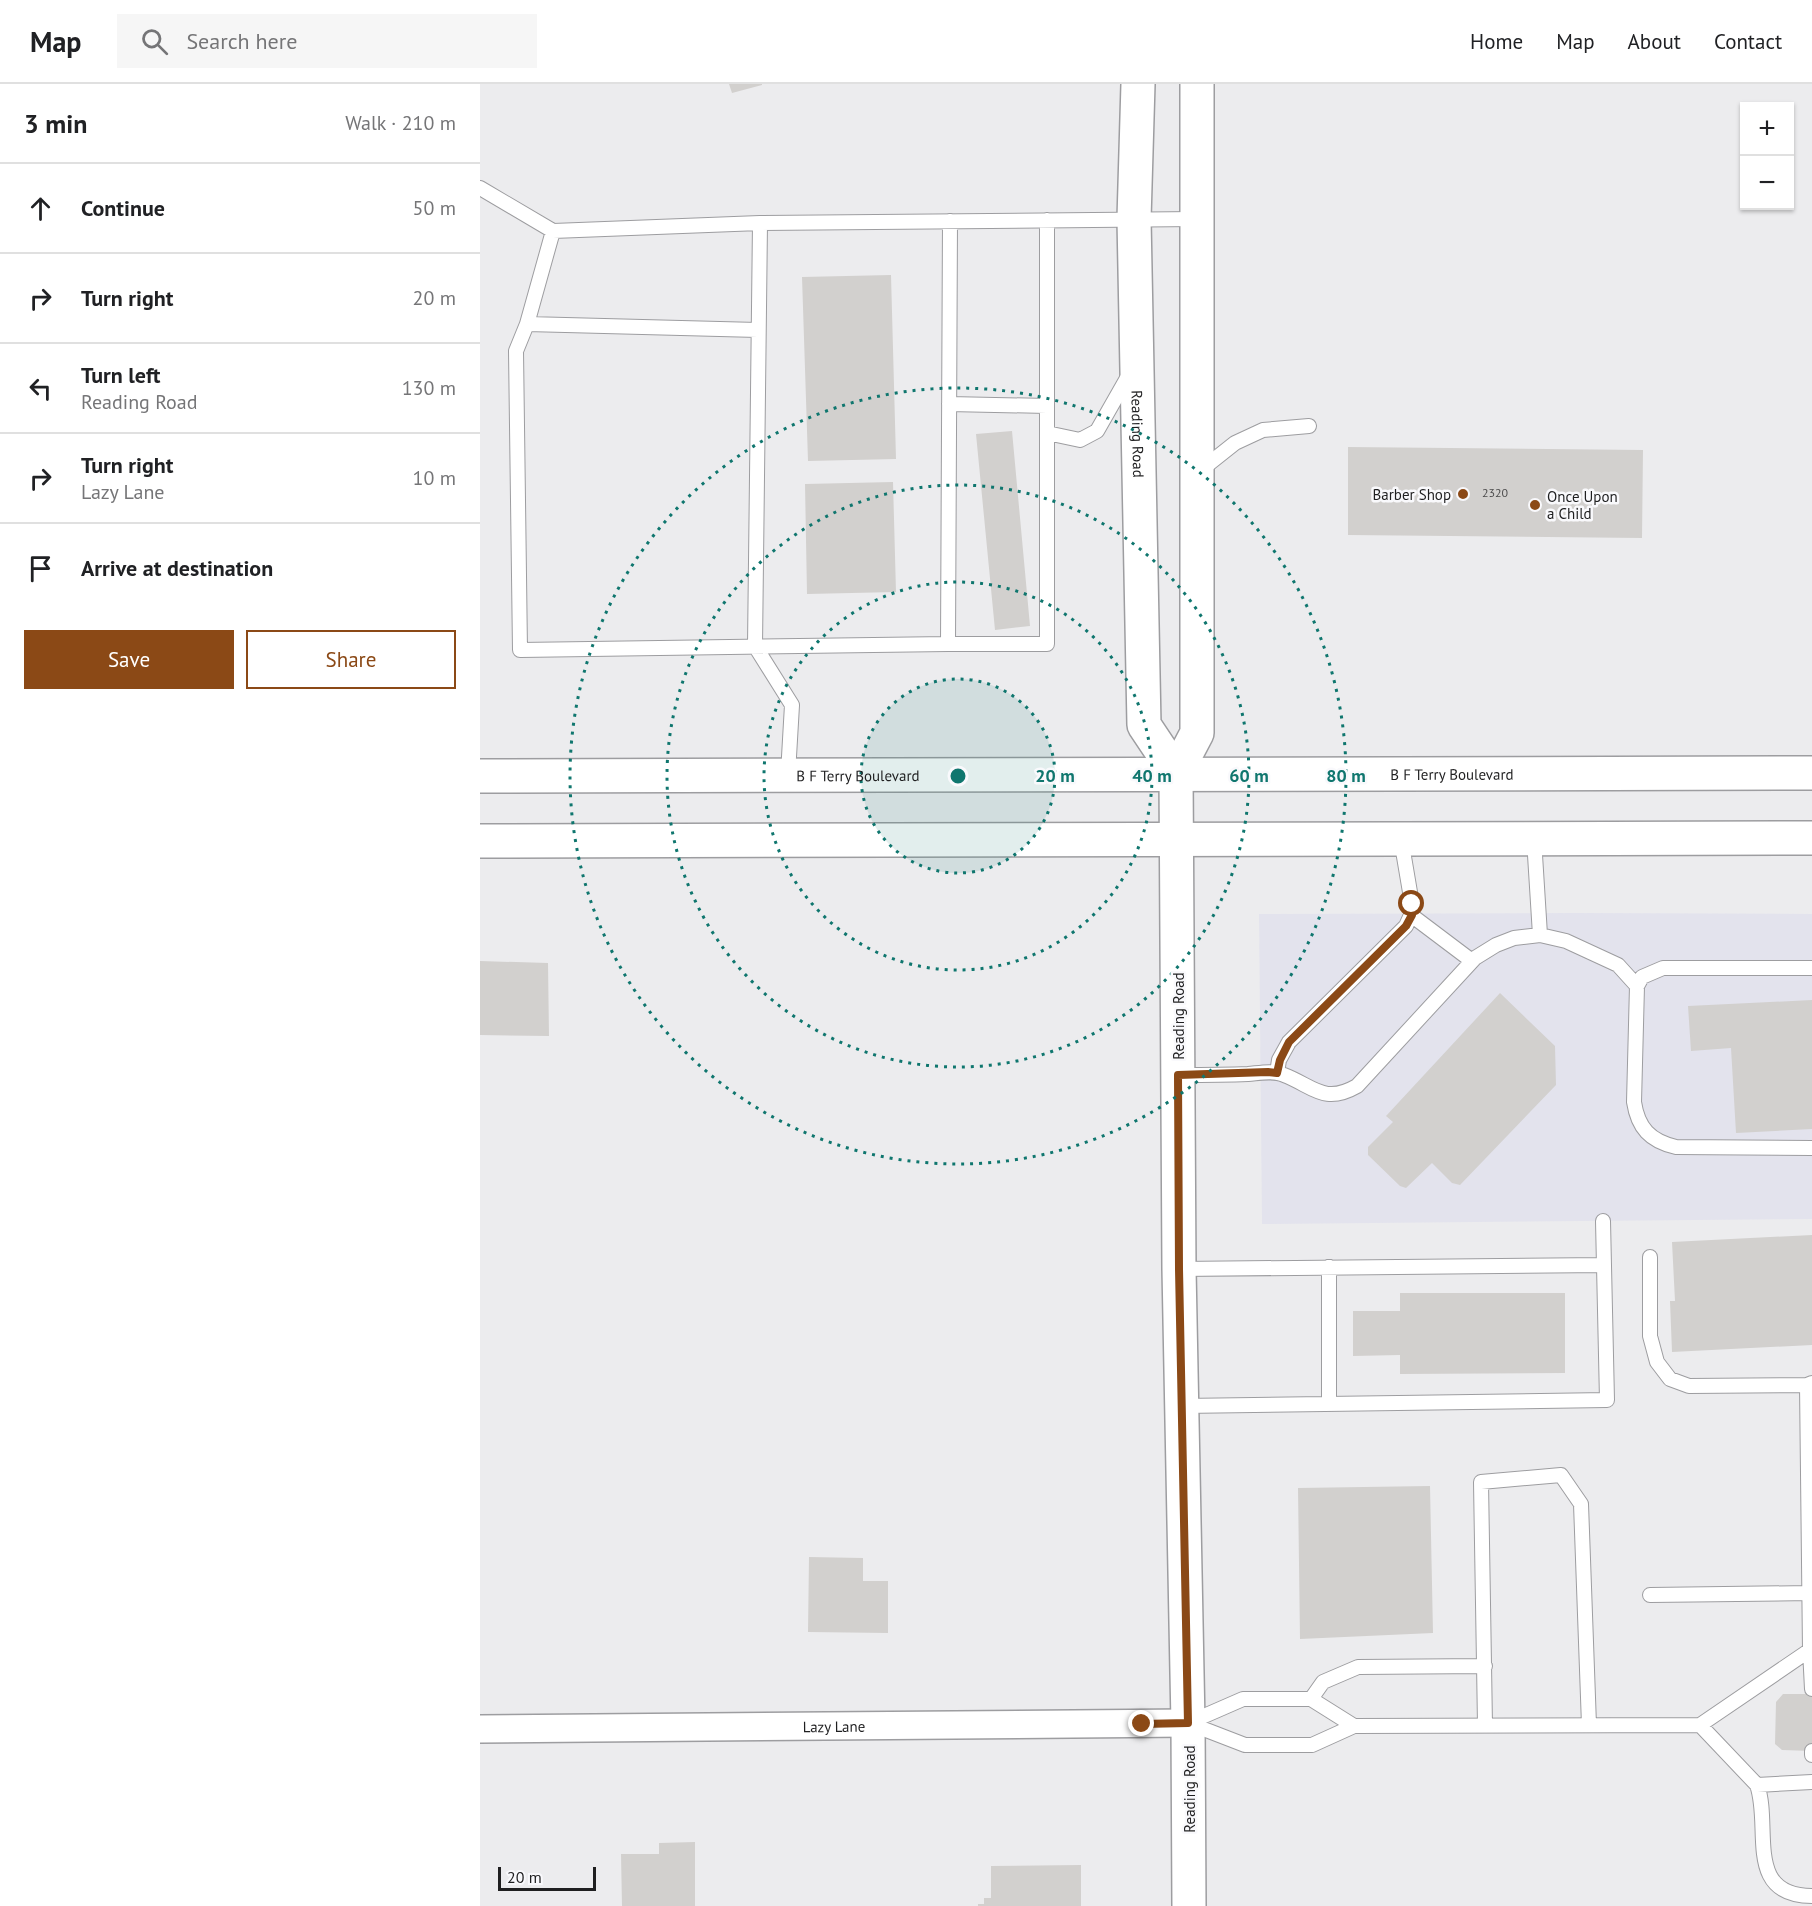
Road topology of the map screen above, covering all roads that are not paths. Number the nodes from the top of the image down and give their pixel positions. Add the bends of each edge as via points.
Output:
1 (1138, 84) edge
2 (1197, 84) edge
3 (480, 188) edge
4 (1134, 219) junction
5 (1197, 219) junction
6 (1047, 220) junction
7 (950, 221) junction
8 (760, 223) junction
9 (553, 231) junction
10 (527, 324) junction
11 (758, 330) junction
12 (1137, 361) junction
13 (949, 404) junction
14 (1047, 406) junction
15 (1309, 426) dead end
16 (1047, 433) junction
17 (1197, 474) junction
18 (948, 644) junction
19 (755, 646) junction
20 (1176, 773) junction
21 (1812, 773) edge
22 (788, 774) junction
23 (480, 776) edge
24 (1812, 838) edge
25 (1176, 839) junction
26 (1401, 839) junction
27 (1534, 839) junction
28 (480, 841) edge
29 (1412, 915) junction
30 (1540, 935) junction
31 (1472, 961) junction
32 (1812, 968) edge
33 (1637, 986) junction
34 (1277, 1073) junction
35 (1178, 1075) junction
36 (1812, 1148) edge
37 (1603, 1221) dead end
38 (1650, 1257) dead end
39 (1604, 1264) junction
40 (1329, 1268) junction
41 (1179, 1269) junction
42 (1810, 1384) edge
43 (1329, 1404) junction
44 (1182, 1406) junction
45 (1810, 1593) junction
46 (1650, 1595) dead end
47 (1810, 1650) junction
48 (1485, 1666) junction
49 (1812, 1689) edge
50 (1311, 1699) junction
51 (1188, 1723) junction
52 (1485, 1725) junction
53 (1589, 1725) junction
54 (1700, 1725) junction
55 (1354, 1726) junction
56 (480, 1729) edge
57 (1812, 1782) edge
58 (1757, 1785) junction
59 (1812, 1896) edge
60 (1189, 1906) edge

1 - 4 main road, Reading Road
2 - 5 main road, Reading Road
3 - 9 lane
4 - 5 lane
4 - 6 lane
4 - 12 main road, Reading Road
5 - 17 main road, Reading Road
6 - 7 lane
6 - 14 lane
7 - 8 lane
7 - 13 lane
8 - 9 lane
8 - 11 lane
9 - 10 lane
10 - 11 lane
10 - 19 lane via 516,351 520,650
11 - 19 lane
12 - 16 lane via 1097,431 1080,440
12 - 20 main road, Reading Road via 1144,725
13 - 14 lane
13 - 18 lane
14 - 16 lane
15 - 17 lane via 1263,430 1235,443
16 - 18 lane via 1047,644
17 - 20 main road, Reading Road via 1197,733
18 - 19 lane
19 - 22 lane via 792,705
20 - 21 main road, B F Terry Boulevard
20 - 22 main road, B F Terry Boulevard
20 - 25 main road, Reading Road
22 - 23 main road, B F Terry Boulevard
24 - 27 main road
25 - 26 main road
25 - 28 main road
25 - 35 main road, Reading Road
26 - 27 main road
26 - 29 lane
27 - 30 lane
29 - 31 lane
29 - 34 lane via 1400,932 1289,1042
30 - 31 lane via 1514,938
30 - 33 lane via 1566,941 1618,965
31 - 34 lane via 1357,1086 1344,1094 1328,1094
32 - 33 lane via 1663,968 1642,977
33 - 36 lane via 1634,1102 1637,1119 1648,1134 1662,1144 1676,1146
34 - 35 lane
35 - 41 main road, Reading Road
37 - 39 lane
38 - 42 lane via 1650,1336 1657,1362 1670,1379 1689,1386
39 - 40 lane
39 - 43 lane via 1607,1400
40 - 41 lane
40 - 43 lane
41 - 44 main road, Reading Road
42 - 45 lane
43 - 44 lane
44 - 51 main road, Reading Road
45 - 46 lane
45 - 47 lane
47 - 49 lane
47 - 54 lane
48 - 50 lane via 1358,1667 1323,1682
48 - 52 lane
48 - 53 lane via 1481,1482 1561,1475 1581,1504
50 - 51 lane via 1243,1699
50 - 55 lane
51 - 55 lane via 1245,1745 1312,1745
51 - 56 street, Lazy Lane
51 - 60 main road, Reading Road
52 - 53 lane
52 - 55 lane
53 - 54 lane
54 - 58 lane
57 - 58 lane
58 - 59 lane via 1762,1797 1762,1851 1770,1873 1780,1889 1795,1896

